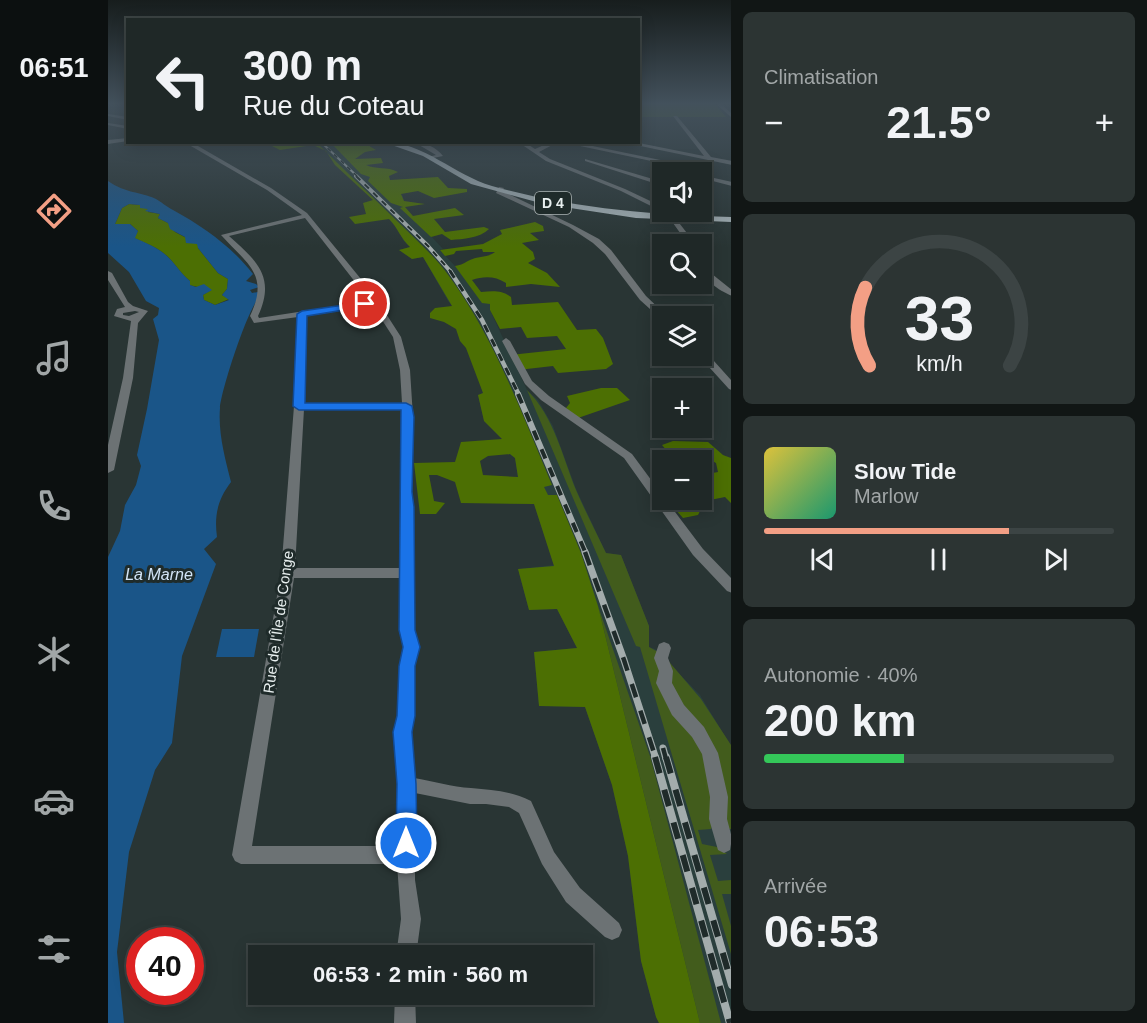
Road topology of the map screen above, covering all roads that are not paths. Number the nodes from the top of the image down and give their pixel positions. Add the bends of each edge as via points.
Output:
1 (196, 151) edge
2 (415, 151) edge
3 (415, 151) edge
4 (434, 151) edge
5 (537, 151) edge
6 (601, 151) edge
7 (667, 151) edge
8 (703, 151) edge
9 (534, 152) joint
10 (606, 152) junction
11 (198, 153) junction
12 (189, 154) dead end
13 (433, 158) junction
14 (705, 158) junction
15 (587, 160) junction
16 (652, 163) edge
17 (731, 163) edge
18 (568, 169) junction
19 (712, 177) edge
20 (652, 181) edge
21 (731, 184) edge
22 (499, 189) junction
23 (652, 204) edge
24 (306, 216) junction
25 (652, 216) edge
26 (712, 218) edge
27 (731, 219) edge
28 (108, 273) edge
29 (712, 279) edge
30 (731, 293) edge
31 (375, 303) junction
32 (652, 306) edge
33 (131, 308) junction
34 (302, 314) junction
35 (137, 318) junction
36 (506, 341) dead end
37 (712, 364) edge
38 (731, 386) edge
39 (299, 406) junction
40 (406, 406) junction
41 (108, 470) edge
42 (288, 573) junction
43 (407, 573) junction
44 (731, 587) edge
45 (664, 648) dead end
46 (406, 784) junction
47 (724, 844) dead end
48 (406, 855) junction
49 (612, 930) dead end
50 (407, 945) edge
51 (405, 1005) edge
52 (405, 1023) edge

1 - 11 street
2 - 13 main road, D 4
3 - 13 main road, D 4
4 - 13 street via 440,156
5 - 9 street
6 - 10 street
7 - 14 street
8 - 14 street via 708,157
9 - 18 street
10 - 15 street
10 - 16 street
11 - 12 street
11 - 24 street via 209,155 269,189
13 - 22 main road, D 4 via 464,179
14 - 17 street
15 - 18 street
15 - 20 street
18 - 23 street
19 - 21 street
22 - 25 main road, D 4 via 588,211
22 - 32 street via 582,232 608,252
24 - 31 street
24 - 34 street via 224,235 259,273 264,289 254,316 257,321
26 - 27 main road, D 4
28 - 33 street
29 - 30 street
31 - 34 street
31 - 40 street via 402,351
33 - 35 street via 144,311
33 - 35 street via 117,315
34 - 39 street, Rue de l'Île de Conge
35 - 41 street
36 - 44 street via 528,382 628,456 698,552
37 - 38 street
39 - 40 street
39 - 42 street, Rue de l'Île de Conge
40 - 43 street
42 - 43 street
42 - 48 street, Rue de l'Île de Conge via 241,855
43 - 46 street via 407,630 411,647 403,732
45 - 47 street via 664,682 678,710 710,753
46 - 48 street
46 - 49 street via 511,800 525,807 548,858 573,895
48 - 50 street via 411,919
51 - 52 street

